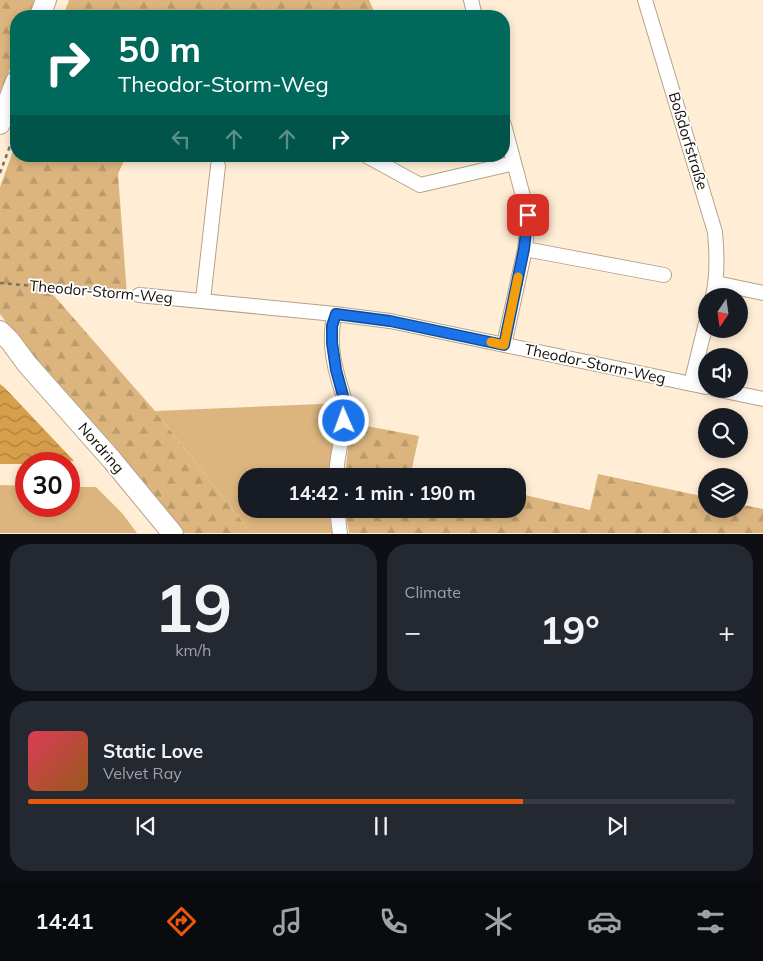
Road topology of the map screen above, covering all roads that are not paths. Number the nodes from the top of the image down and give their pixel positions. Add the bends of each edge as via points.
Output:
1 (645, 0) edge
2 (10, 97) edge
3 (0, 124) edge
4 (510, 148) edge
5 (378, 162) edge
6 (514, 163) junction
7 (218, 166) dead end
8 (524, 249) junction
9 (664, 275) dead end
10 (714, 288) edge
11 (748, 292) edge
12 (763, 293) edge
13 (139, 295) road end
14 (203, 300) junction
15 (336, 314) junction
16 (0, 331) edge
17 (703, 338) edge
18 (504, 345) junction
19 (0, 346) edge
20 (27, 364) junction
21 (692, 384) junction
22 (698, 385) edge
23 (748, 396) edge
24 (763, 399) edge
25 (337, 468) edge
26 (338, 518) edge
27 (173, 534) edge
28 (340, 534) edge

1 - 10 street, Boßdorfstraße via 716,232 718,260
2 - 3 street
4 - 6 street
5 - 6 street via 420,185
6 - 8 street via 528,215
7 - 14 street
8 - 9 street
8 - 18 street
11 - 12 street, Boßdorfstraße
13 - 14 street, Theodor-Storm-Weg
14 - 15 street, Theodor-Storm-Weg
15 - 18 street, Theodor-Storm-Weg via 390,321
15 - 25 street via 332,343 345,403
16 - 20 street, Nordring
17 - 21 street
18 - 21 street, Theodor-Storm-Weg
19 - 20 street, Nordring
20 - 27 street, Nordring
21 - 22 street, Theodor-Storm-Weg
23 - 24 street
26 - 28 street

